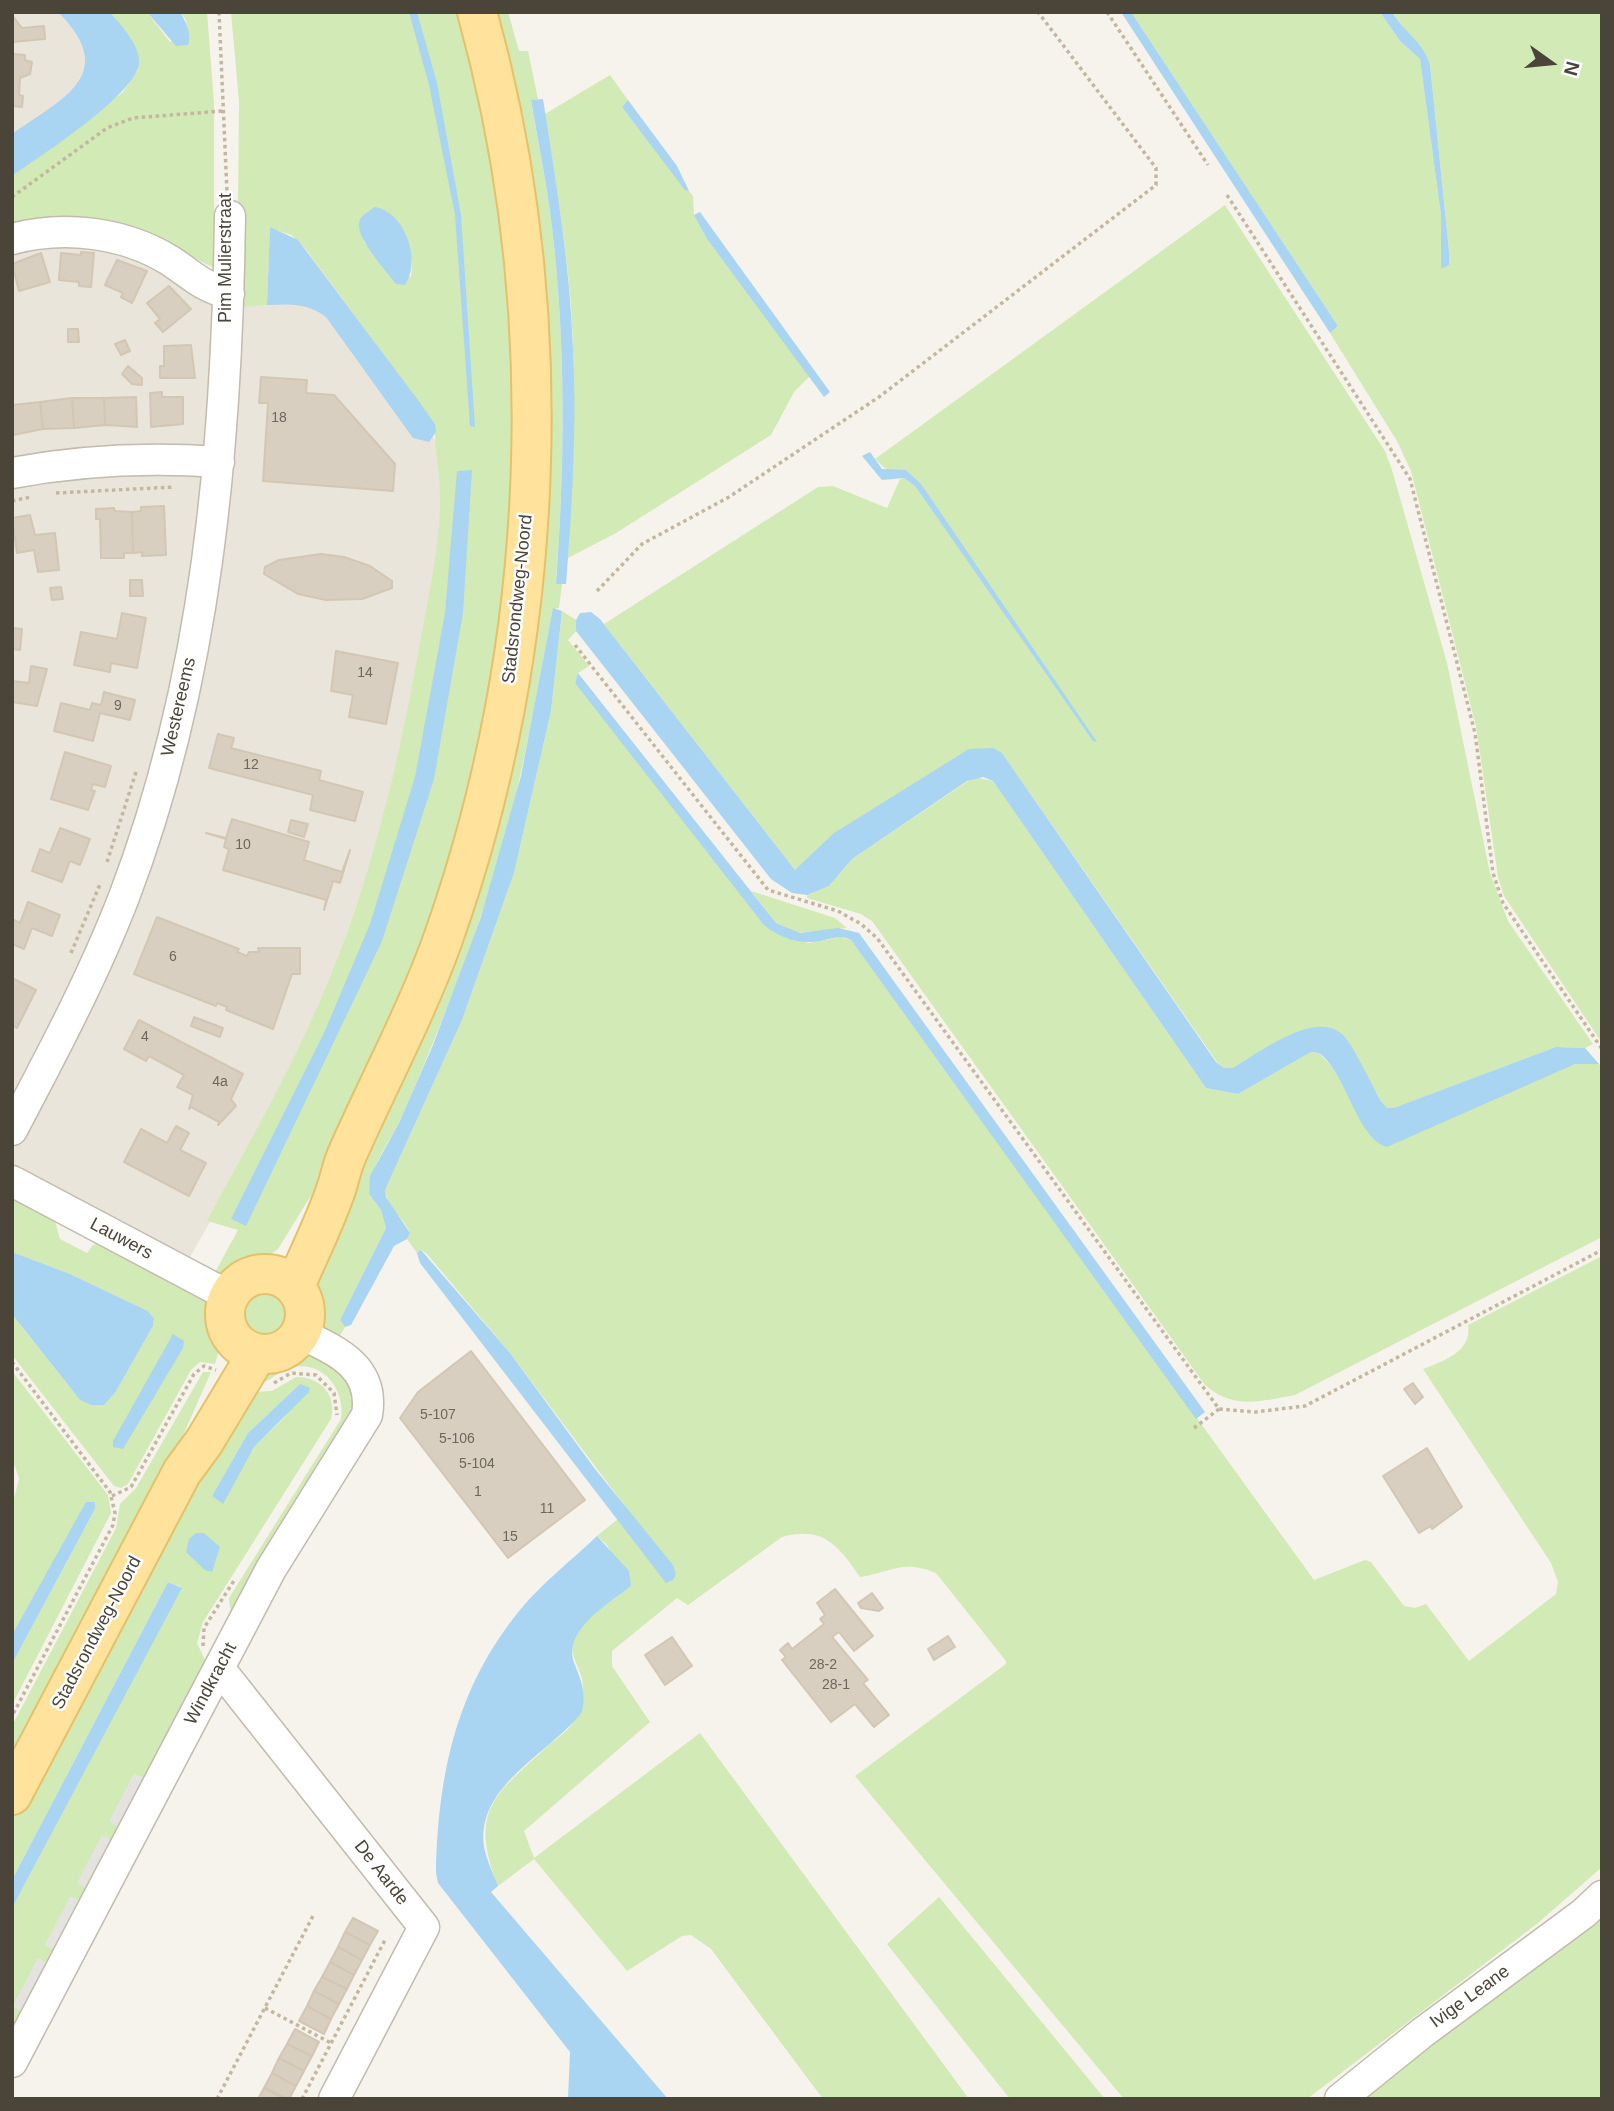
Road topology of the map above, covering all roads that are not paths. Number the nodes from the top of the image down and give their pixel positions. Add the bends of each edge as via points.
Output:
1 (477, 12) edge
2 (230, 216) road end
3 (12, 239) edge
4 (229, 294) junction
5 (206, 461) junction
6 (12, 473) edge
7 (12, 1130) edge
8 (12, 1181) edge
9 (282, 1280) junction
10 (229, 1296) junction
11 (301, 1334) junction
12 (238, 1362) junction
13 (219, 1668) junction
14 (12, 1795) edge
15 (1602, 1896) edge
16 (12, 2062) edge
17 (334, 2099) edge
18 (1340, 2099) edge

1 - 9 main road, Stadsrondweg-Noord via 520,226 530,355 530,476 509,688 471,846 408,1029 344,1161 323,1187
2 - 4 street, Pim Mulierstraat
3 - 4 street via 34,233 78,233 127,240 169,260 202,286
4 - 5 street, Pim Mulierstraat
5 - 6 street via 156,458 73,463
5 - 7 street, Westereems via 206,581 159,790 124,896 84,990
8 - 10 street, Lauwers
9 - 10 main road via 253,1275
9 - 11 main road via 304,1301 306,1318
10 - 12 main road via 227,1327
11 - 12 main road via 290,1347
11 - 13 street, Windkracht via 353,1363 367,1389 367,1415 271,1569
12 - 14 main road, Stadsrondweg-Noord via 190,1438 182,1472
13 - 16 street, Windkracht
13 - 17 street, De Aarde via 424,1927
15 - 18 street, Ivige Leane

